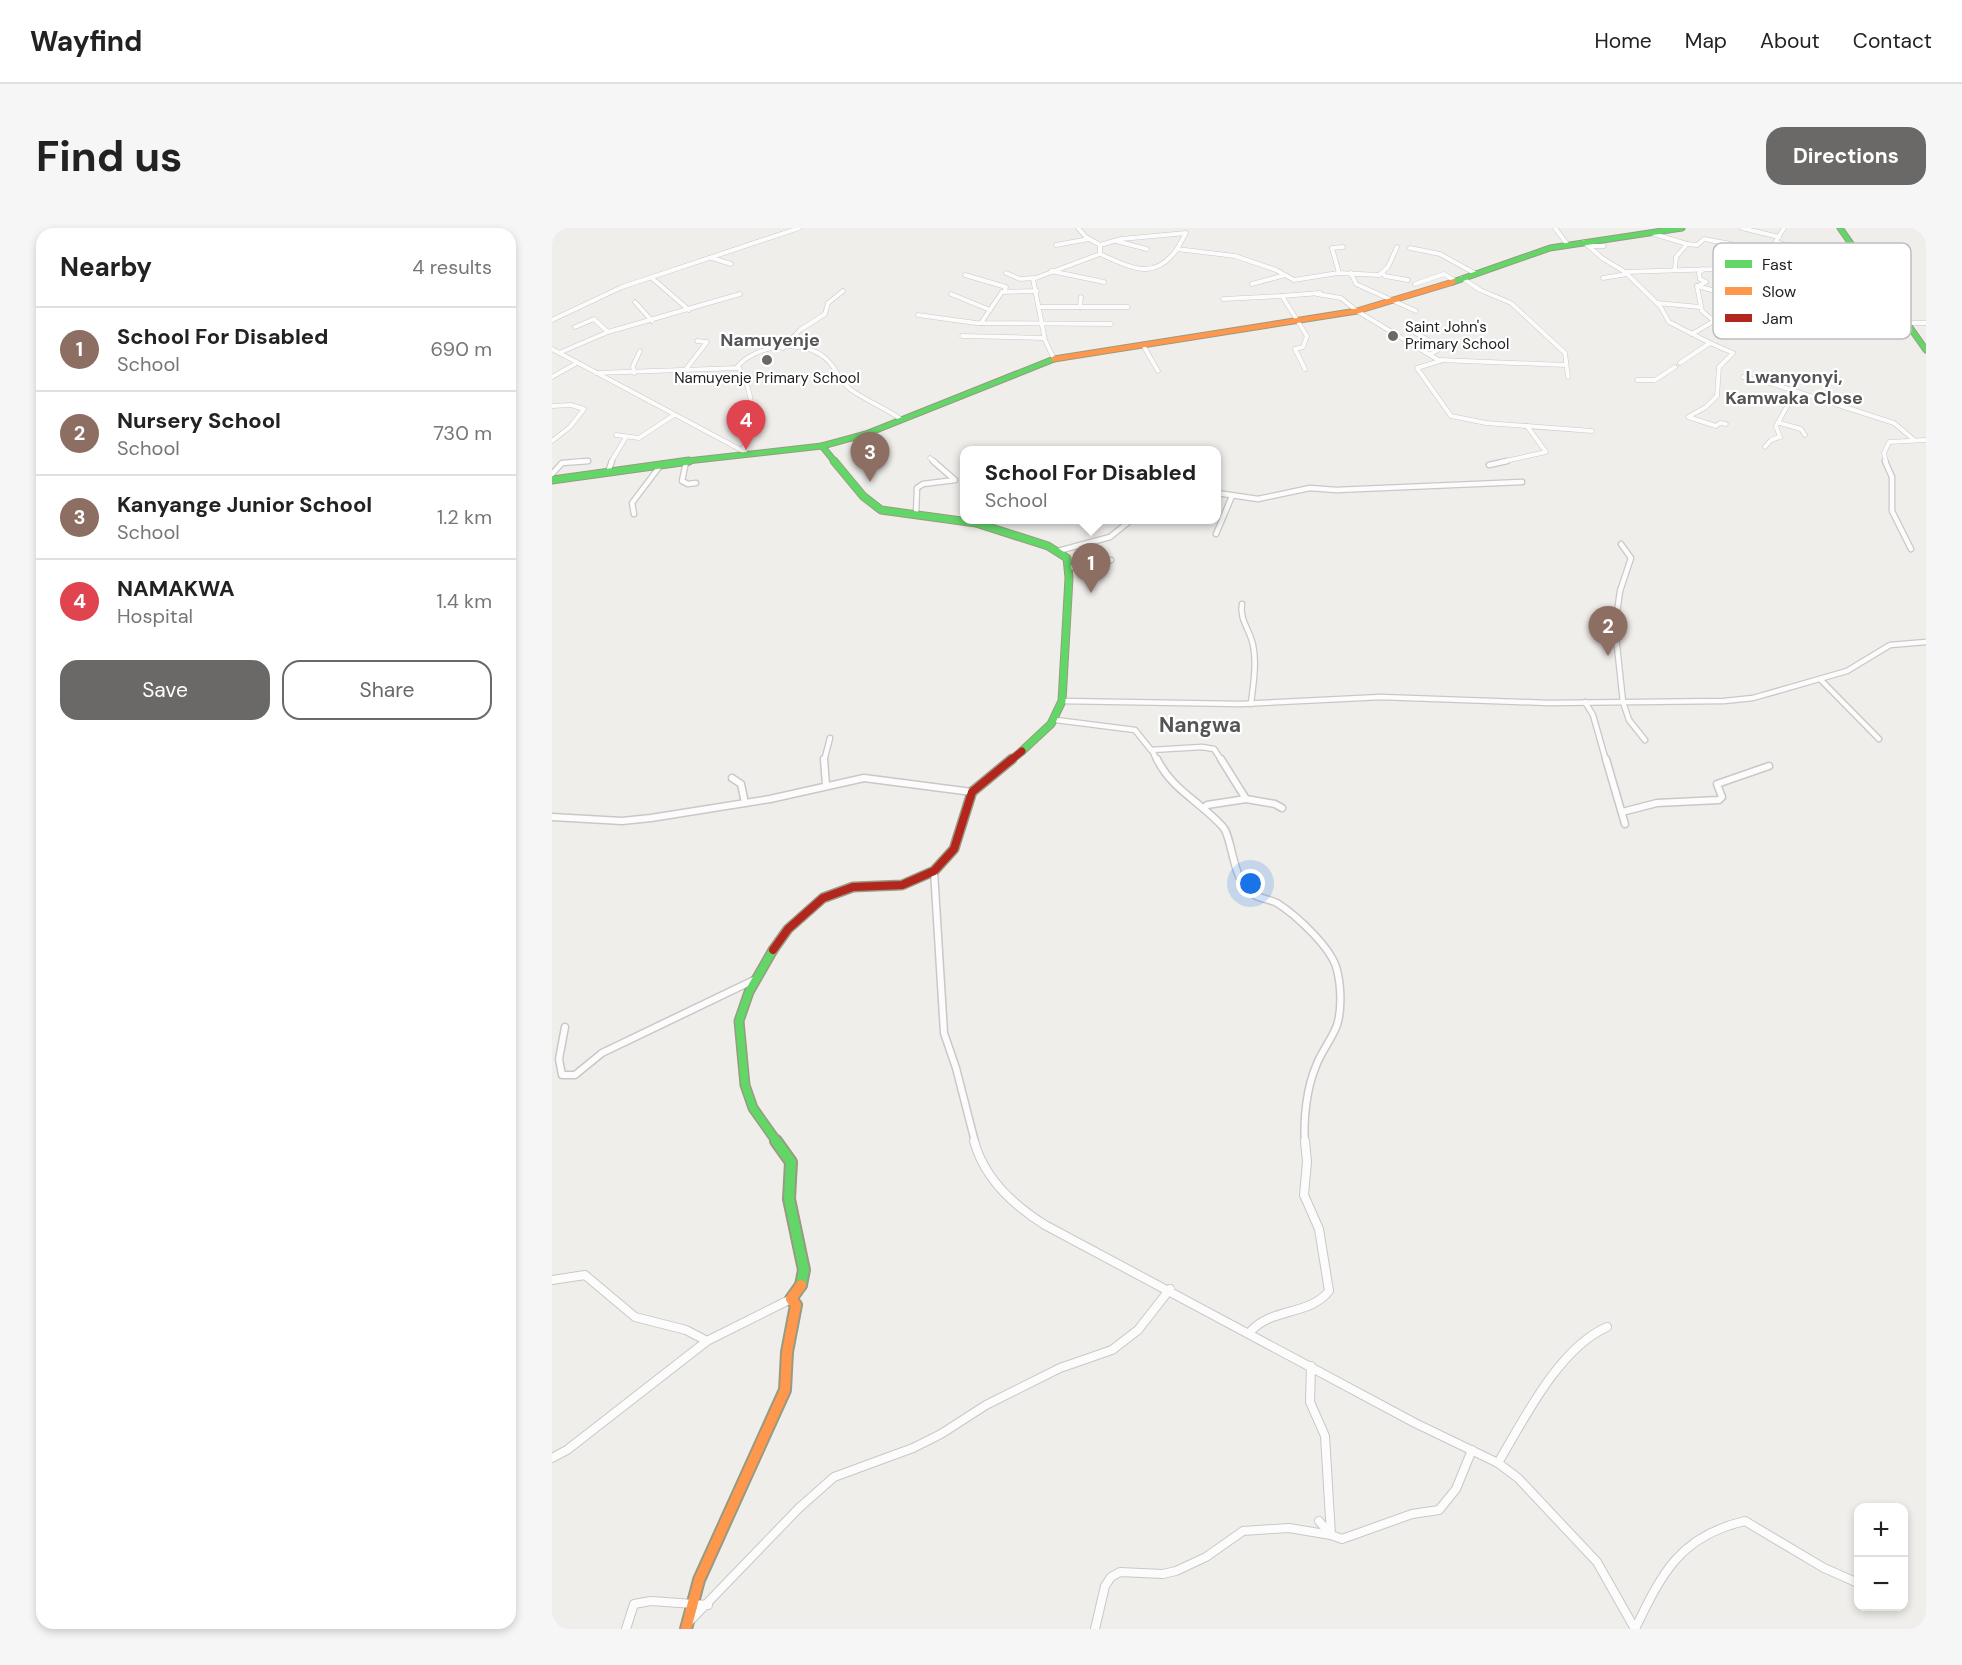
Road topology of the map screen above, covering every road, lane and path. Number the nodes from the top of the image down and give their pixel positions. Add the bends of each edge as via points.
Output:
1 (800, 228) edge
2 (1078, 228) edge
3 (1167, 228) edge
4 (1191, 228) edge
5 (1555, 228) edge
6 (1682, 228) edge
7 (1742, 228) edge
8 (1784, 228) edge
9 (1840, 228) edge
10 (1186, 233) junction
11 (1168, 234) junction
12 (1654, 234) junction
13 (1779, 237) junction
14 (1089, 239) junction
15 (1331, 240) dead end
16 (1116, 241) junction
17 (1776, 242) joint
18 (1724, 243) edge
19 (1779, 243) edge
20 (1851, 243) edge
21 (1567, 244) junction
22 (1586, 244) junction
23 (1687, 244) junction
24 (1056, 245) dead end
25 (1100, 245) junction
26 (1604, 246) dead end
27 (1333, 247) junction
28 (1343, 247) dead end
29 (1397, 248) dead end
30 (1410, 248) dead end
31 (1147, 249) dead end
32 (1177, 249) junction
33 (1100, 254) junction
34 (712, 258) junction
35 (731, 264) dead end
36 (1713, 268) edge
37 (1675, 269) junction
38 (1703, 269) junction
39 (1050, 271) junction
40 (1006, 273) dead end
41 (1339, 273) junction
42 (1351, 273) junction
43 (1382, 273) junction
44 (1626, 273) junction
45 (1476, 274) junction
46 (965, 275) dead end
47 (1285, 275) junction
48 (652, 278) junction
49 (1034, 278) junction
50 (1603, 278) dead end
51 (1294, 280) junction
52 (1408, 280) dead end
53 (1459, 280) junction
54 (1104, 282) dead end
55 (1252, 284) dead end
56 (1414, 284) dead end
57 (1697, 286) junction
58 (616, 290) junction
59 (1005, 290) junction
60 (1713, 290) edge
61 (843, 291) dead end
62 (1037, 291) junction
63 (1324, 292) dead end
64 (740, 294) dead end
65 (951, 294) dead end
66 (1301, 294) junction
67 (1317, 294) junction
68 (619, 295) dead end
69 (1282, 296) junction
70 (1081, 297) dead end
71 (1223, 299) dead end
72 (1395, 301) junction
73 (635, 302) dead end
74 (1657, 303) junction
75 (1040, 307) junction
76 (1080, 307) junction
77 (1128, 307) dead end
78 (1700, 307) junction
79 (689, 310) junction
80 (990, 310) junction
81 (1357, 311) junction
82 (1416, 311) dead end
83 (918, 315) dead end
84 (552, 320) edge
85 (1298, 320) junction
86 (1713, 320) edge
87 (652, 321) junction
88 (1039, 322) junction
89 (1713, 322) edge
90 (981, 323) junction
91 (1111, 324) dead end
92 (576, 327) dead end
93 (1911, 329) edge
94 (1410, 330) dead end
95 (609, 332) junction
96 (1692, 334) junction
97 (962, 336) dead end
98 (1044, 338) junction
99 (697, 341) dead end
100 (1710, 343) junction
101 (1143, 345) junction
102 (783, 348) junction
103 (552, 349) edge
104 (1926, 350) edge
105 (640, 351) dead end
106 (559, 353) junction
107 (1431, 354) junction
108 (1054, 359) junction
109 (1440, 360) junction
110 (1680, 363) dead end
111 (575, 364) junction
112 (1565, 365) junction
113 (1675, 367) dead end
114 (739, 368) junction
115 (686, 369) junction
116 (1305, 369) dead end
117 (1158, 370) dead end
118 (593, 373) junction
119 (634, 373) junction
120 (552, 377) edge
121 (1568, 377) dead end
122 (1743, 377) dead end
123 (1637, 380) dead end
124 (1801, 394) junction
125 (1774, 396) dead end
126 (1790, 401) junction
127 (552, 406) edge
128 (674, 415) junction
129 (902, 420) junction
130 (1780, 423) junction
131 (1726, 424) dead end
132 (1527, 426) junction
133 (1592, 431) dead end
134 (616, 435) dead end
135 (1805, 435) dead end
136 (626, 437) junction
137 (1914, 439) junction
138 (1926, 440) edge
139 (552, 441) edge
140 (822, 446) junction
141 (1765, 447) dead end
142 (744, 451) junction
143 (930, 458) dead end
144 (588, 461) dead end
145 (686, 462) junction
146 (1489, 465) dead end
147 (660, 466) junction
148 (612, 472) junction
149 (552, 474) edge
150 (552, 480) edge
151 (1522, 482) dead end
152 (696, 483) dead end
153 (1221, 494) edge
154 (1232, 496) junction
155 (634, 514) dead end
156 (916, 514) junction
157 (1221, 516) edge
158 (960, 521) edge
159 (975, 524) edge
160 (1125, 524) edge
161 (1218, 524) edge
162 (1216, 534) dead end
163 (1621, 544) dead end
164 (1911, 549) dead end
165 (1058, 551) junction
166 (1111, 560) dead end
167 (1069, 568) junction
168 (1242, 604) dead end
169 (1926, 642) edge
170 (1820, 679) junction
171 (1062, 701) junction
172 (1585, 702) junction
173 (1623, 702) junction
174 (1251, 704) junction
175 (1056, 720) junction
176 (830, 738) dead end
177 (1879, 739) dead end
178 (1645, 740) dead end
179 (1152, 750) junction
180 (1769, 766) dead end
181 (732, 778) dead end
182 (826, 785) junction
183 (972, 792) junction
184 (1246, 799) junction
185 (746, 803) junction
186 (1282, 808) dead end
187 (1204, 809) junction
188 (1622, 812) junction
189 (552, 817) edge
190 (1625, 824) dead end
191 (934, 871) junction
192 (754, 980) junction
193 (728, 992) junction
194 (749, 992) junction
195 (565, 1027) dead end
196 (552, 1280) edge
197 (1170, 1289) junction
198 (791, 1299) junction
199 (1607, 1327) dead end
200 (1250, 1332) junction
201 (707, 1341) junction
202 (1311, 1366) junction
203 (1472, 1450) junction
204 (552, 1458) edge
205 (1498, 1463) junction
206 (1319, 1521) dead end
207 (1331, 1535) junction
208 (1854, 1581) edge
209 (708, 1605) junction
210 (693, 1606) junction
211 (687, 1626) edge
212 (626, 1629) edge
213 (1095, 1629) edge
214 (1635, 1629) edge

1 - 34 street
2 - 14 street
3 - 11 street
4 - 10 street
5 - 21 street
6 - 12 main road
7 - 13 street
8 - 13 street
9 - 20 main road
10 - 11 street
10 - 32 street
11 - 16 street
12 - 22 main road
12 - 23 street
13 - 17 street
14 - 24 street
14 - 25 street
15 - 27 street
16 - 25 street
16 - 31 street
17 - 19 street
18 - 23 street via 1704,240 1697,245
21 - 22 main road
21 - 45 main road
22 - 26 street
22 - 44 street
23 - 37 street via 1677,257
25 - 33 street
27 - 28 street
27 - 41 street
29 - 43 street
30 - 45 street via 1440,254
32 - 33 street via 1167,263 1139,271
32 - 47 street via 1234,256
33 - 39 street
34 - 35 street
34 - 48 street
36 - 38 street
37 - 38 street
37 - 44 street
38 - 57 street via 1699,273 1706,282
39 - 49 street
39 - 54 street
40 - 49 street via 1020,279
41 - 42 street
41 - 51 street
42 - 43 street
42 - 72 street via 1356,284
43 - 52 street
44 - 50 street
44 - 74 street
45 - 53 main road
46 - 59 street via 1006,287
47 - 51 street
47 - 55 street
48 - 58 street
48 - 79 street
49 - 62 street
51 - 66 street
53 - 56 street via 1444,274
53 - 72 main road
53 - 112 street via 1511,303 1564,352
57 - 60 street
57 - 78 street
58 - 68 street
58 - 84 street
59 - 62 street
59 - 80 street
61 - 102 street via 828,303 825,314 800,330
62 - 75 street
63 - 67 street
64 - 79 street
65 - 80 street
66 - 67 street
66 - 69 street
67 - 81 street via 1335,295
69 - 71 street
69 - 85 street
70 - 76 street
72 - 81 main road
72 - 82 street
73 - 87 street
74 - 78 street
74 - 96 street via 1666,319
75 - 76 street
75 - 88 street
76 - 77 street
78 - 86 street
79 - 87 street
80 - 90 street
81 - 85 main road
81 - 107 street
83 - 90 street
85 - 101 main road
85 - 116 street via 1307,336 1303,347 1296,350
87 - 95 street
88 - 90 street
88 - 91 street
88 - 98 street
89 - 96 street
92 - 95 street via 594,319
93 - 104 main road
94 - 107 street via 1441,348
95 - 106 street
96 - 100 street
97 - 98 street
98 - 108 street
99 - 115 street via 707,342
100 - 110 street
100 - 131 street via 1733,352 1719,367 1717,396 1688,417 1716,426
101 - 108 main road
101 - 117 street
102 - 114 street via 750,355
102 - 129 street via 820,354 851,389
103 - 106 street
105 - 119 street
106 - 111 street
107 - 109 street
108 - 129 main road
109 - 112 street
109 - 132 street via 1417,369 1451,416
111 - 118 street
111 - 120 street
112 - 121 street
113 - 123 street via 1655,380
114 - 115 street
114 - 142 street via 747,378 755,406
115 - 119 street
118 - 119 street
118 - 128 street
122 - 124 street
124 - 126 street
124 - 137 street via 1894,423
125 - 126 street
126 - 130 street
127 - 139 street via 585,410
128 - 136 street via 639,438
128 - 142 street
129 - 140 main road
130 - 135 street via 1801,429
130 - 141 street via 1776,426 1780,437
132 - 133 street
132 - 146 street via 1546,452
134 - 136 street
136 - 148 street via 610,465
137 - 138 street
137 - 164 street via 1888,442 1884,464 1892,477 1892,510 1909,538
140 - 142 main road
140 - 156 main road via 875,506 891,513
142 - 145 main road
143 - 156 street via 955,480 918,488
144 - 149 street via 562,463
145 - 147 main road
145 - 152 street via 682,481
147 - 148 main road
147 - 155 street via 632,503
148 - 150 main road
151 - 154 street via 1314,488 1258,499
153 - 154 street
154 - 157 street
156 - 158 main road
159 - 165 main road
160 - 165 street via 1110,537
161 - 162 street
163 - 173 street via 1631,558 1614,627
165 - 167 main road via 1067,558
166 - 167 street
167 - 171 main road
168 - 174 street via 1240,615 1248,626 1255,651
169 - 170 street via 1886,646 1858,666
170 - 173 street via 1737,700
170 - 177 street
171 - 174 street
171 - 175 main road
172 - 173 street
172 - 174 street via 1381,697
172 - 188 street via 1593,715
173 - 178 street via 1629,720
175 - 179 street via 1135,730
175 - 183 main road
176 - 182 street via 823,764
179 - 184 street via 1212,748
179 - 187 street via 1166,776
180 - 188 street via 1718,784 1722,797 1719,800 1657,803
181 - 185 street via 741,784
182 - 183 street via 873,778
182 - 185 street
183 - 191 main road via 954,849
184 - 186 street
184 - 187 street via 1207,805
185 - 189 street via 622,821
187 - 200 street via 1225,829 1231,858 1246,890 1276,903 1316,937 1331,955 1338,975 1337,1024 1315,1067 1304,1120 1304,1195 1318,1229 1329,1291 1321,1301 1265,1317
188 - 190 street
191 - 192 main road via 902,885 853,887 823,898 788,929
191 - 197 street via 944,1033 983,1166 997,1186 1026,1213
192 - 193 street
192 - 194 main road
193 - 194 street
193 - 195 street via 602,1053 575,1075 562,1075 558,1066
194 - 198 main road via 739,1021 745,1084 753,1108 791,1162 789,1199 804,1270 801,1285
196 - 201 street via 585,1275 635,1317 686,1330
197 - 200 street
197 - 209 street via 1138,1330 1112,1350 1060,1368 913,1448 834,1477 778,1528
198 - 201 street
198 - 210 main road via 796,1305 785,1389 699,1580
199 - 205 street via 1591,1335 1555,1375
200 - 202 street
201 - 204 street
202 - 203 street
202 - 207 street via 1310,1402 1325,1436
203 - 205 street
203 - 207 street via 1455,1489 1439,1510 1412,1514 1342,1539
205 - 214 street via 1518,1478 1598,1562
206 - 207 street
207 - 213 street via 1289,1528 1243,1531 1206,1557 1176,1571 1120,1572 1105,1586
208 - 214 street via 1745,1521 1732,1523 1705,1533 1670,1562
209 - 210 street
209 - 211 street
210 - 211 main road
210 - 212 street via 644,1600 634,1604

